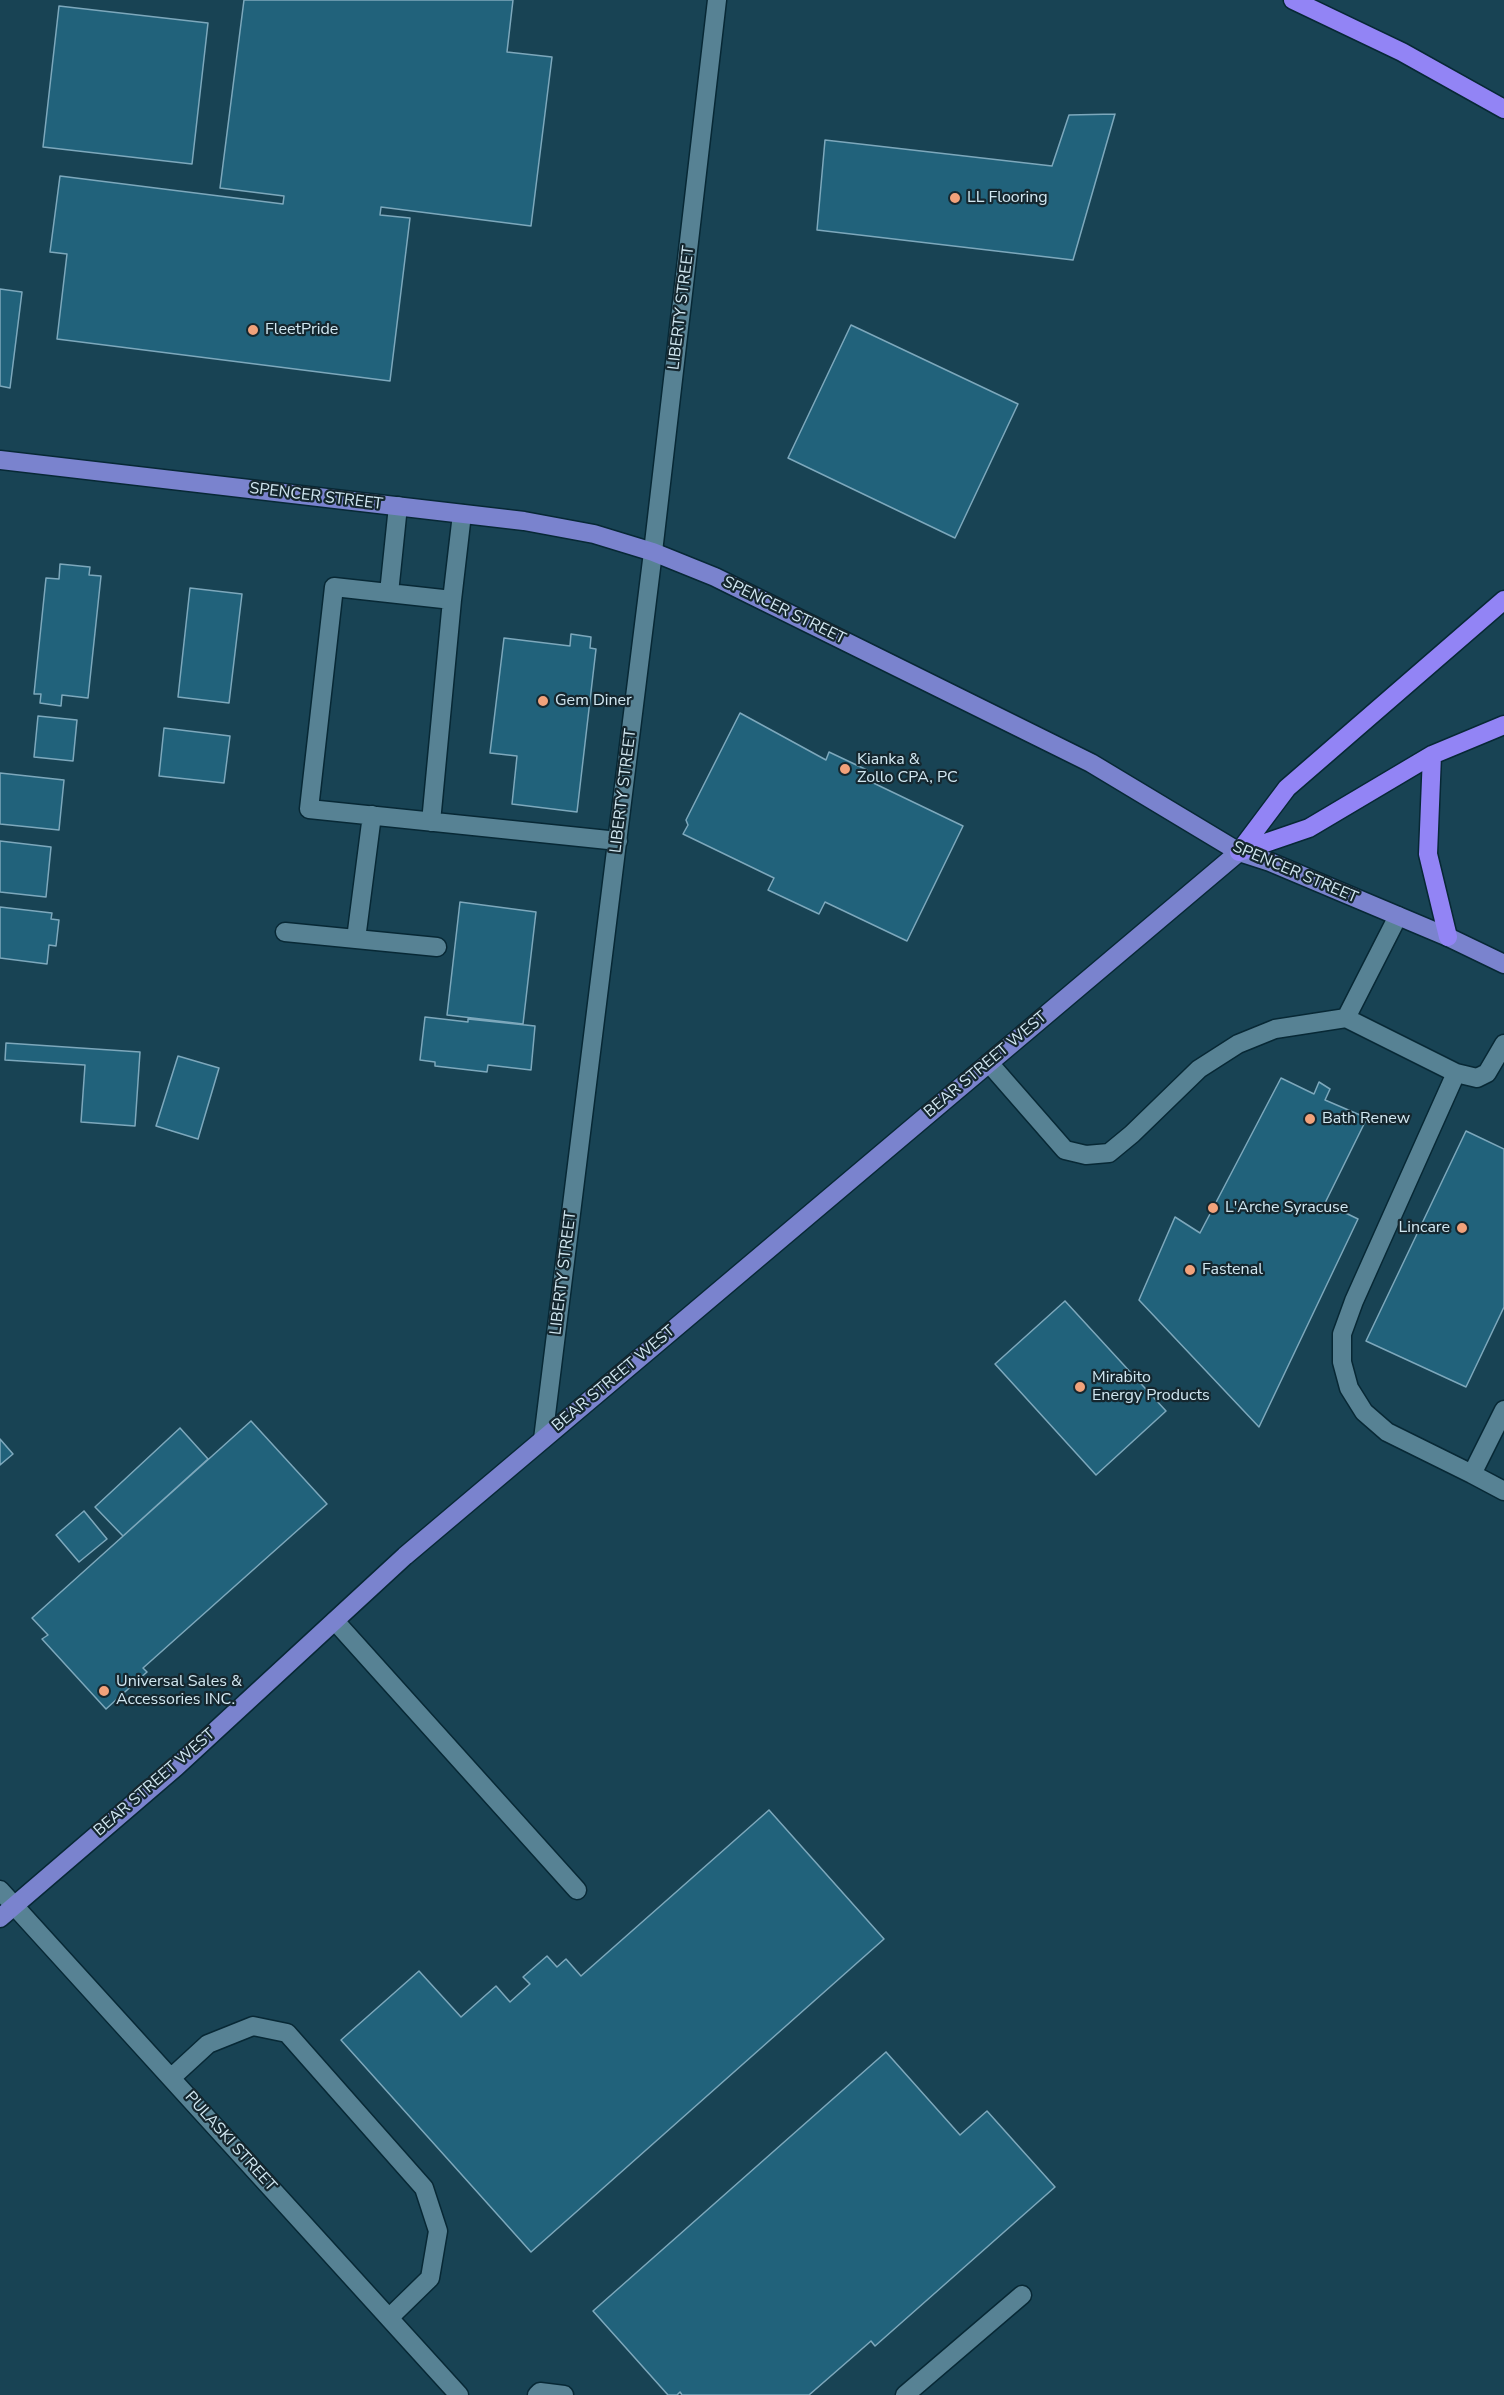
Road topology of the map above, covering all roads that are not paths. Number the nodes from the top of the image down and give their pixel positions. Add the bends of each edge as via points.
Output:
1 (717, 0) edge
2 (1293, 0) edge
3 (1504, 109) edge
4 (0, 460) edge
5 (398, 506) junction
6 (462, 514) junction
7 (653, 552) junction
8 (389, 593) junction
9 (452, 600) junction
10 (1504, 600) edge
11 (1504, 724) edge
12 (1432, 755) junction
13 (372, 815) junction
14 (431, 822) junction
15 (618, 841) junction
16 (1239, 852) junction
17 (1398, 916) junction
18 (285, 932) dead end
19 (1448, 937) junction
20 (356, 939) junction
21 (437, 947) dead end
22 (1504, 964) edge
23 (1346, 1018) junction
24 (1504, 1044) edge
25 (988, 1063) junction
26 (1456, 1073) junction
27 (1504, 1410) edge
28 (543, 1438) junction
29 (1472, 1474) junction
30 (1504, 1491) edge
31 (335, 1622) junction
32 (0, 1890) edge
33 (577, 1890) dead end
34 (14, 1906) junction
35 (0, 1918) edge
36 (171, 2078) junction
37 (1022, 2295) dead end
38 (389, 2318) junction
39 (459, 2395) edge
40 (537, 2395) edge
41 (564, 2395) edge
42 (905, 2395) edge

1 - 7 street, LIBERTY STREET
2 - 3 highway via 1402,52
4 - 5 main road, SPENCER STREET
5 - 6 main road, SPENCER STREET
5 - 8 street
6 - 7 main road, SPENCER STREET via 524,520 594,534
6 - 9 street
7 - 15 street, LIBERTY STREET
7 - 16 main road, SPENCER STREET via 715,576 1091,763
8 - 9 street
8 - 13 street via 334,587 309,809
9 - 14 street
10 - 16 highway via 1287,788
11 - 12 highway
12 - 16 highway via 1309,828
12 - 19 highway via 1428,854
13 - 14 street
13 - 20 street
14 - 15 street
15 - 28 street, LIBERTY STREET
16 - 17 main road, SPENCER STREET
16 - 25 main road, BEAR STREET WEST
17 - 19 main road, SPENCER STREET
17 - 23 street
18 - 20 street
19 - 22 main road, SPENCER STREET
20 - 21 street
23 - 25 street via 1275,1029 1238,1044 1199,1068 1109,1153 1086,1155 1065,1150
23 - 26 street
24 - 26 street via 1487,1073 1477,1078
25 - 28 main road, BEAR STREET WEST
26 - 29 street via 1354,1301 1342,1334 1342,1362 1349,1388 1364,1412 1387,1432
27 - 29 street
28 - 31 main road, BEAR STREET WEST via 405,1556
29 - 30 street
31 - 33 street
31 - 34 main road, BEAR STREET WEST via 176,1767
32 - 34 street, PULASKI STREET
34 - 35 main road, BEAR STREET WEST
34 - 36 street, PULASKI STREET
36 - 38 street, PULASKI STREET
36 - 38 street via 208,2044 253,2026 287,2033 424,2188 438,2231 430,2278
37 - 42 street
38 - 39 street, PULASKI STREET
40 - 41 street

